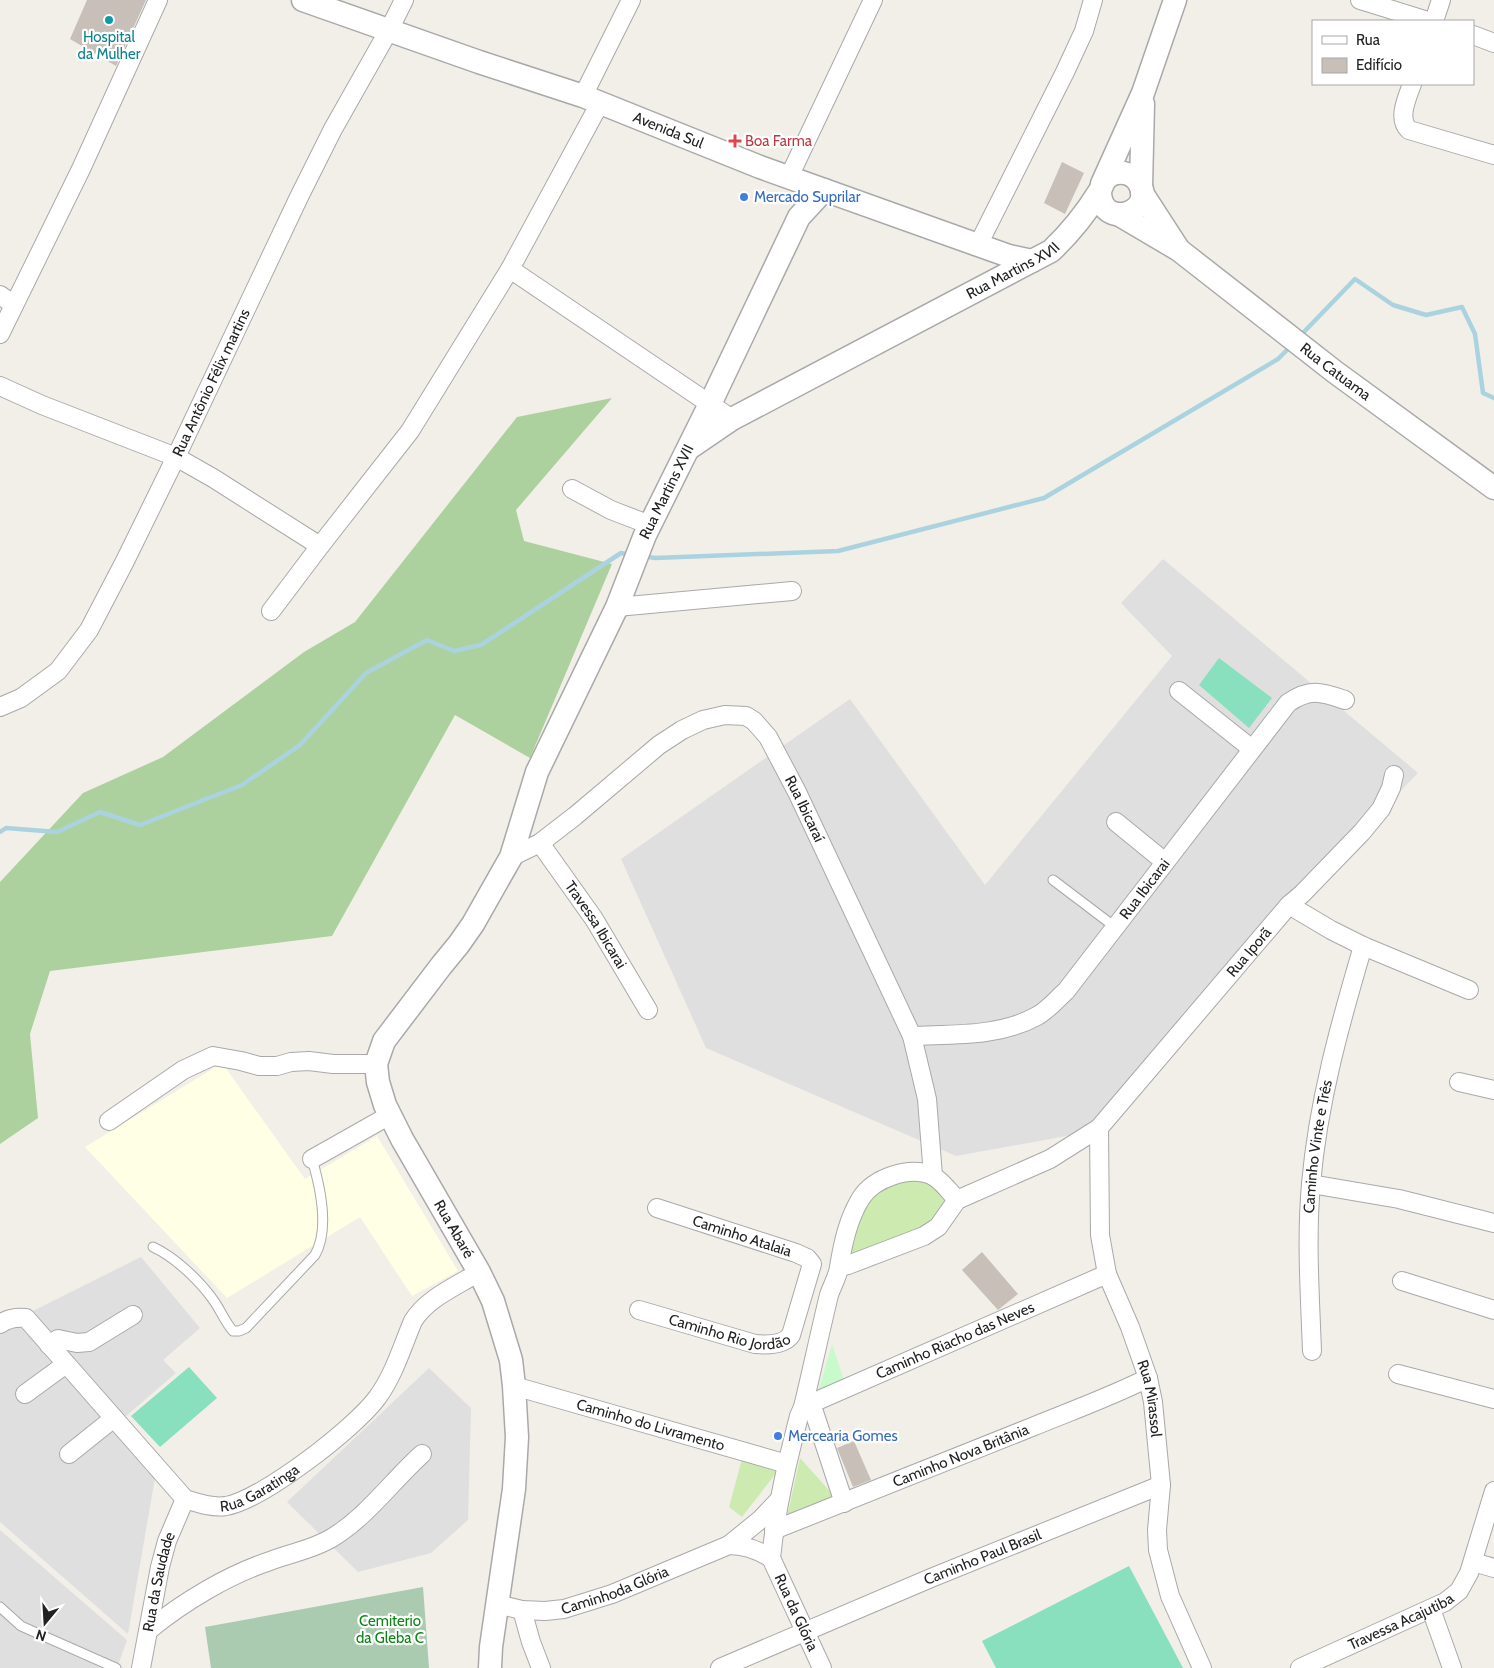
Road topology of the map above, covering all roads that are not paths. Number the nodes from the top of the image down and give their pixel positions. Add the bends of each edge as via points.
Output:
1 (158, 0) edge
2 (303, 0) edge
3 (404, 0) edge
4 (631, 0) edge
5 (873, 0) edge
6 (1093, 0) edge
7 (1175, 0) edge
8 (1360, 0) edge
9 (1440, 0) edge
10 (1425, 20) edge
11 (1434, 20) edge
12 (389, 30) junction
13 (1474, 36) edge
14 (1494, 43) edge
15 (1412, 85) edge
16 (1143, 93) junction
17 (591, 100) junction
18 (1494, 155) edge
19 (795, 179) junction
20 (1101, 188) junction
21 (1141, 189) junction
22 (824, 190) junction
23 (1115, 213) junction
24 (799, 217) junction
25 (1069, 234) junction
26 (978, 245) junction
27 (1179, 250) junction
28 (1032, 260) junction
29 (510, 269) junction
30 (7, 300) edge
31 (0, 334) edge
32 (0, 386) edge
33 (710, 404) junction
34 (732, 419) junction
35 (687, 449) junction
36 (176, 458) junction
37 (1494, 488) edge
38 (572, 489) dead end
39 (648, 530) junction
40 (320, 546) junction
41 (792, 591) dead end
42 (617, 607) junction
43 (271, 611) dead end
44 (1179, 691) dead end
45 (1345, 700) dead end
46 (0, 707) edge
47 (1252, 749) junction
48 (1394, 775) dead end
49 (1116, 822) dead end
50 (540, 843) junction
51 (512, 857) junction
52 (1165, 862) junction
53 (1053, 880) dead end
54 (1289, 905) junction
55 (1115, 927) junction
56 (1363, 946) junction
57 (1469, 990) dead end
58 (648, 1010) dead end
59 (912, 1036) junction
60 (376, 1064) junction
61 (1459, 1082) dead end
62 (1494, 1090) edge
63 (390, 1115) junction
64 (109, 1122) dead end
65 (1099, 1128) junction
66 (312, 1159) joint
67 (933, 1176) junction
68 (1311, 1184) junction
69 (957, 1200) junction
70 (657, 1208) dead end
71 (1494, 1223) edge
72 (153, 1247) dead end
73 (840, 1267) junction
74 (480, 1272) junction
75 (1107, 1274) junction
76 (1402, 1281) dead end
77 (799, 1306) junction
78 (639, 1310) dead end
79 (1494, 1310) edge
80 (825, 1313) junction
81 (132, 1314) dead end
82 (0, 1324) edge
83 (49, 1345) junction
84 (1312, 1351) dead end
85 (66, 1364) junction
86 (1398, 1374) dead end
87 (1148, 1378) junction
88 (514, 1386) junction
89 (25, 1394) dead end
90 (1494, 1399) edge
91 (807, 1405) junction
92 (114, 1418) junction
93 (69, 1454) dead end
94 (422, 1454) dead end
95 (787, 1464) junction
96 (1161, 1485) junction
97 (1494, 1491) edge
98 (185, 1499) junction
99 (779, 1500) junction
100 (844, 1502) junction
101 (774, 1530) junction
102 (729, 1545) junction
103 (771, 1558) junction
104 (1473, 1562) junction
105 (1494, 1568) edge
106 (497, 1604) junction
107 (0, 1607) edge
108 (1431, 1608) junction
109 (522, 1610) junction
110 (149, 1630) junction
111 (805, 1631) junction
112 (490, 1657) edge
113 (116, 1668) edge
114 (141, 1668) edge
115 (482, 1668) edge
116 (541, 1668) edge
117 (720, 1668) edge
118 (822, 1668) edge
119 (1202, 1668) edge
120 (1300, 1668) edge
121 (1452, 1668) edge

1 - 30 street via 81,169
2 - 12 street, Avenida Sul
3 - 12 street, Rua Antônio Félix martins
4 - 17 street
5 - 19 street
6 - 26 street via 1084,31 1065,72
7 - 16 street
8 - 10 street
9 - 11 street
12 - 17 street, Avenida Sul
12 - 36 street, Rua Antônio Félix martins via 299,197
13 - 14 street
15 - 18 street via 1402,118 1409,130
16 - 20 street, Rua Martins XVII
16 - 21 street
17 - 19 street, Avenida Sul
17 - 29 street
19 - 22 street, Avenida Sul
19 - 24 street
20 - 21 street via 1111,175 1124,173 1137,180
20 - 23 street via 1102,204
20 - 25 street, Rua Martins XVII
21 - 23 street via 1138,207 1126,214
21 - 27 street, Rua Catuama
22 - 24 street
22 - 26 street, Avenida Sul
23 - 25 street, Rua Martins XVII
23 - 27 street, Rua Catuama
24 - 33 street
25 - 28 street, Rua Martins XVII via 1051,251
26 - 28 street, Avenida Sul
27 - 37 street, Rua Catuama via 1335,372
28 - 34 street, Rua Martins XVII
29 - 33 street
29 - 40 street via 410,431
30 - 31 street
32 - 36 street
33 - 34 street
33 - 35 street
34 - 35 street, Rua Martins XVII
35 - 39 street, Rua Martins XVII
36 - 40 street
36 - 46 street, Rua Antônio Félix martins via 89,630 58,670 22,698
38 - 39 street
39 - 42 street, Rua Martins XVII
40 - 43 street
41 - 42 street
42 - 51 street, Rua Martins XVII via 537,772
44 - 47 street
45 - 47 street, Rua Ibicarai via 1322,692 1299,695 1288,703
47 - 52 street, Rua Ibicarai
48 - 54 street, Rua Iporã via 1381,809
49 - 52 street
50 - 51 street, Rua Ibicaraí
50 - 58 street, Travessa Ibicarai via 594,919
50 - 59 street, Rua Ibicaraí via 682,730 714,717 746,716 761,728 777,753
51 - 60 street, Rua Abaré via 473,924 384,1041
52 - 55 street, Rua Ibicarai
53 - 55 lane
54 - 56 street
54 - 65 street, Rua Iporã
55 - 59 street, Rua Ibicarai via 1066,991 1038,1015 1000,1030
56 - 57 street
56 - 68 street, Caminho Vinte e Três via 1326,1087
59 - 67 street, Rua Ibicaraí via 927,1099
60 - 63 street, Rua Abaré via 381,1092
60 - 64 street via 309,1061 259,1066 213,1056 183,1070
61 - 62 street
63 - 66 street
63 - 74 street, Rua Abaré
65 - 69 street, Rua Iporã via 1050,1159
65 - 75 street, Rua Mirassol via 1100,1235
66 - 72 lane via 319,1185 323,1232 320,1246 246,1328 233,1331 202,1287 168,1256
67 - 69 street
67 - 73 street via 921,1172 900,1173 869,1189 848,1226
68 - 71 street via 1400,1199
68 - 84 street, Caminho Vinte e Três via 1307,1245
69 - 73 street via 934,1231
70 - 77 street, Caminho Atalaia via 807,1258 812,1264
73 - 80 street
74 - 88 street, Rua Abaré via 500,1321 511,1360
74 - 98 street, Rua Garatinga via 433,1300 418,1313 378,1398 316,1454 239,1502 217,1506
75 - 87 street, Rua Mirassol
75 - 91 street, Caminho Riacho das Neves
76 - 79 street
77 - 78 street, Caminho Rio Jordão via 789,1338 767,1345 741,1341
77 - 80 street, Caminho Rio Jordão
80 - 91 street
81 - 83 street via 89,1342 58,1339
82 - 83 street via 26,1318
83 - 85 street
85 - 89 street
85 - 92 street
86 - 90 street
87 - 96 street, Rua Mirassol
87 - 100 street, Caminho Nova Britânia
88 - 95 street, Caminho do Livramento
88 - 106 street, Rua Abaré via 517,1437 514,1489
91 - 95 street via 799,1416
91 - 100 street
92 - 93 street
92 - 98 street
94 - 110 street via 367,1509 332,1538 240,1573
95 - 99 street
96 - 111 street, Caminho Paul Brasil
96 - 119 street, Rua Mirassol via 1157,1530 1163,1574
97 - 104 street, Travessa Acajutiba
98 - 110 street, Rua da Saudade via 160,1567
99 - 101 street
99 - 102 street, Caminhoda Glória
100 - 101 street, Caminho Nova Britânia
101 - 103 street
102 - 103 street via 753,1549
102 - 109 street, Caminhoda Glória via 612,1594 564,1609
103 - 111 street, Rua da Glória
104 - 105 street
104 - 108 street, Travessa Acajutiba via 1459,1591
106 - 109 street, Caminhoda Glória
106 - 112 street, Rua Abaré
107 - 113 lane via 20,1626
108 - 120 street, Travessa Acajutiba
108 - 121 street
109 - 116 street
110 - 114 street, Rua da Saudade
111 - 117 street, Caminho Paul Brasil
111 - 118 street, Rua da Glória
112 - 115 street, Rua Abaré

